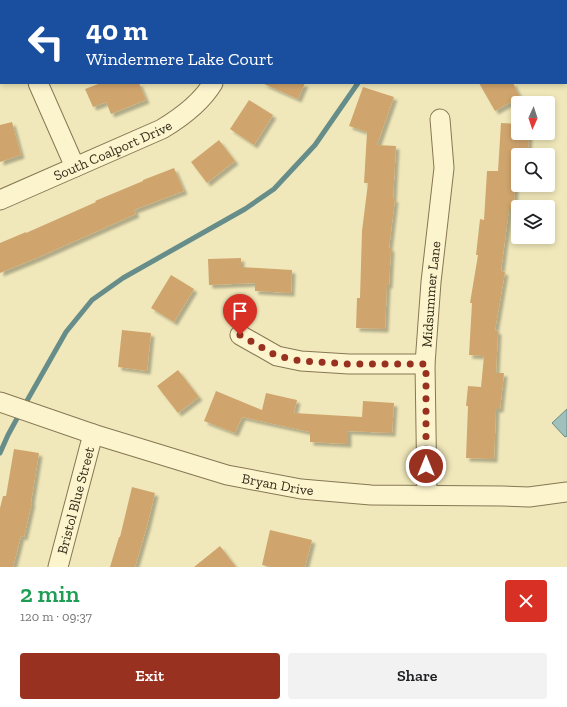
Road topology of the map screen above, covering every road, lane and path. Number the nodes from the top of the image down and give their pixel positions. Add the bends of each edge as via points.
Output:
1 (38, 84) edge
2 (212, 84) edge
3 (440, 119) dead end
4 (75, 167) junction
5 (0, 200) edge
6 (240, 335) dead end
7 (426, 364) junction
8 (0, 402) edge
9 (93, 434) junction
10 (567, 492) edge
11 (427, 495) junction
12 (58, 567) edge

1 - 4 street
2 - 4 street, South Coalport Drive via 207,93 177,120
3 - 7 street, Midsummer Lane via 444,168 431,282
4 - 5 street, South Coalport Drive
6 - 7 street via 277,356 301,361
7 - 11 street, Midsummer Lane
8 - 9 street, Bryan Drive
9 - 11 street, Bryan Drive via 227,475 301,489 371,495
9 - 12 street, Bristol Blue Street
10 - 11 street, Bryan Drive via 529,497

